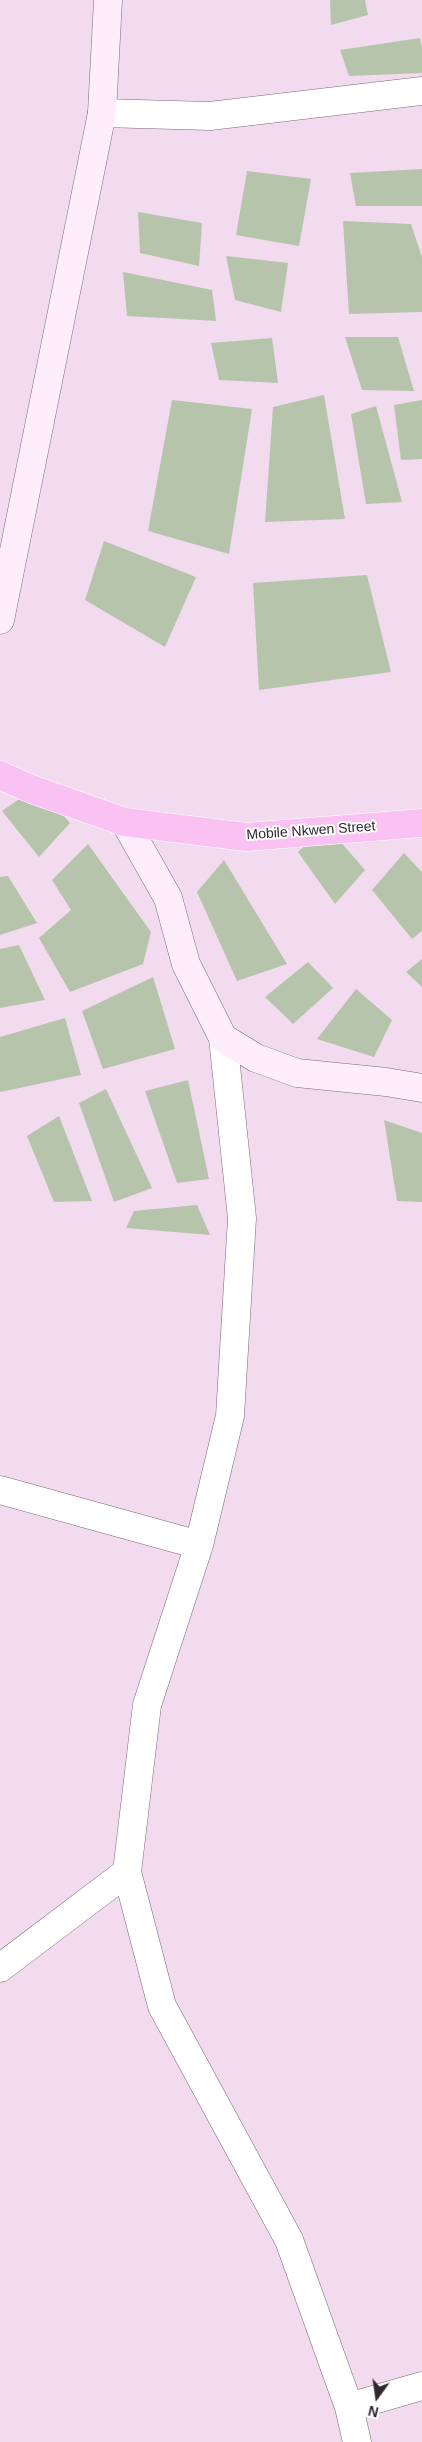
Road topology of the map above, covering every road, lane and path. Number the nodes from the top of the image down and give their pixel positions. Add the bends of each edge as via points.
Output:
1 (108, 0) edge
2 (422, 91) edge
3 (102, 112) junction
4 (0, 620) edge
5 (0, 775) edge
6 (125, 822) junction
7 (422, 823) edge
8 (223, 1038) junction
9 (422, 1088) edge
10 (0, 1490) edge
11 (199, 1546) junction
12 (127, 1872) junction
13 (0, 1968) edge
14 (422, 2386) edge
15 (349, 2407) junction
16 (357, 2442) edge

1 - 3 street
2 - 3 street via 210,116
3 - 4 street
5 - 6 highway, Mobile Nkwen Street
6 - 7 highway, Mobile Nkwen Street via 246,837
6 - 8 street via 168,898 186,964
8 - 9 street via 256,1058 297,1073
8 - 11 street via 242,1218 230,1416
10 - 11 street
11 - 12 street via 147,1705
12 - 13 street
12 - 15 street via 162,2006 289,2240
14 - 15 street
15 - 16 street

